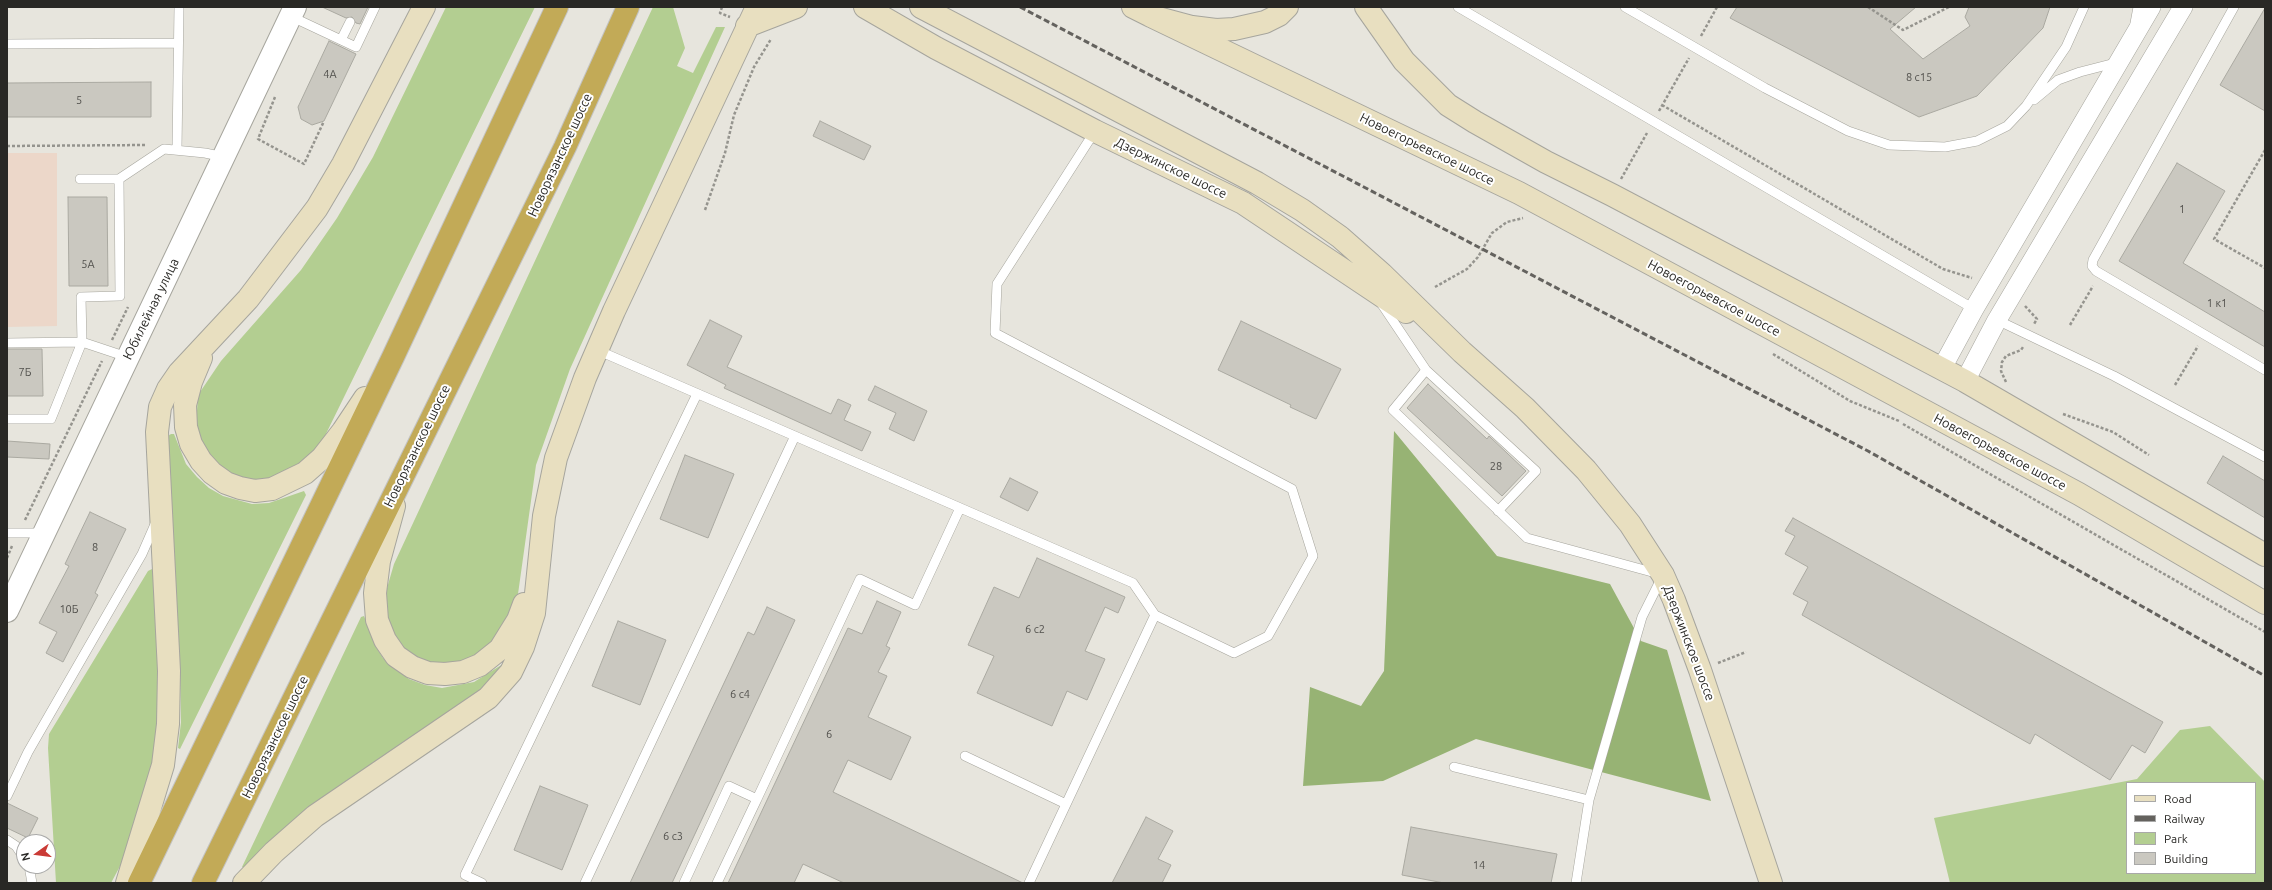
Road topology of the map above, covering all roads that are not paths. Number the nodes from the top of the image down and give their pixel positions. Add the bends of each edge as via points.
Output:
1 (179, 7) edge
2 (375, 7) edge
3 (424, 7) edge
4 (557, 7) edge
5 (628, 7) edge
6 (757, 7) edge
7 (796, 7) edge
8 (865, 7) edge
9 (921, 7) edge
10 (1287, 7) edge
11 (1366, 7) edge
12 (1458, 7) edge
13 (1625, 7) edge
14 (2084, 7) edge
15 (2138, 7) edge
16 (2151, 7) edge
17 (2183, 7) edge
18 (2234, 7) edge
19 (292, 12) edge
20 (1142, 12) edge
21 (742, 17) edge
22 (350, 22) dead end
23 (341, 40) junction
24 (2130, 42) junction
25 (178, 43) junction
26 (7, 44) edge
27 (2119, 62) junction
28 (2026, 106) junction
29 (1095, 131) junction
30 (177, 149) junction
31 (224, 157) junction
32 (1209, 158) junction
33 (80, 179) dead end
34 (119, 179) junction
35 (1198, 180) junction
36 (1372, 289) junction
37 (1974, 309) junction
38 (1997, 320) junction
39 (7, 342) edge
40 (82, 342) junction
41 (208, 342) junction
42 (597, 350) junction
43 (1462, 352) junction
44 (127, 357) junction
45 (393, 357) junction
46 (1942, 368) junction
47 (1426, 370) junction
48 (2265, 370) edge
49 (1965, 380) junction
50 (697, 394) junction
51 (7, 419) edge
52 (795, 436) junction
53 (2265, 457) edge
54 (401, 479) junction
55 (960, 508) junction
56 (160, 511) junction
57 (1498, 511) junction
58 (7, 533) edge
59 (43, 533) junction
60 (2265, 555) edge
61 (539, 566) junction
62 (1663, 575) junction
63 (2265, 603) edge
64 (7, 610) edge
65 (1155, 615) junction
66 (965, 756) dead end
67 (1454, 767) dead end
68 (7, 796) edge
69 (757, 799) junction
70 (1589, 800) junction
71 (1066, 804) junction
72 (7, 840) edge
73 (16, 846) edge
74 (463, 879) edge
75 (127, 883) edge
76 (139, 883) edge
77 (203, 883) edge
78 (244, 883) edge
79 (482, 883) edge
80 (585, 883) edge
81 (684, 883) edge
82 (718, 883) edge
83 (1029, 883) edge
84 (1576, 883) edge
85 (1771, 883) edge

1 - 25 lane
2 - 23 lane via 356,47
3 - 41 main road via 343,164 317,208 248,299
4 - 45 highway
5 - 54 highway, Новорязанское шоссе via 565,147
6 - 21 main road
7 - 21 main road
8 - 29 main road, Дзержинское шоссе via 936,48
9 - 32 main road, Дзержинское шоссе
10 - 20 main road via 1265,22 1234,29 1192,27
11 - 46 main road via 1404,61 1448,105 1546,162
12 - 37 lane
13 - 28 lane via 1771,91 1848,131 1889,145 1945,147 1977,141 2007,126
14 - 28 lane via 2066,47
15 - 24 lane
16 - 24 street
17 - 38 street
18 - 48 lane via 2093,260 2092,266 2096,271
19 - 23 lane
19 - 31 street, Юбилейная улица
20 - 63 main road, Новоегорьевское шоссе via 1519,193 2072,490
21 - 42 main road
22 - 23 lane
24 - 27 street
25 - 26 lane
25 - 30 lane
27 - 28 lane via 2058,80
27 - 37 street
29 - 35 main road, Дзержинское шоссе
29 - 65 lane via 997,284 995,333 1292,489 1313,556 1268,636 1234,653
30 - 31 lane
30 - 34 lane via 164,149
31 - 44 street, Юбилейная улица
32 - 35 main road via 1216,165 1217,173 1214,179
32 - 43 main road, Дзержинское шоссе via 1302,210 1340,237
33 - 34 lane
34 - 40 lane via 120,296 81,297
35 - 36 main road, Дзержинское шоссе via 1243,203
36 - 43 main road, Дзержинское шоссе
36 - 47 lane
37 - 46 street
38 - 49 street
38 - 53 lane via 2114,376
39 - 40 lane
40 - 44 lane
40 - 51 lane via 51,419
41 - 45 main road via 191,382 186,405 186,427 191,444 212,473 226,483 255,490 272,489 289,482 305,473 322,458
41 - 56 main road via 179,373 160,407 157,432
42 - 50 lane
42 - 61 main road via 556,458 544,516
43 - 62 main road, Дзержинское шоссе via 1525,408 1586,470 1630,524
44 - 59 street, Юбилейная улица
45 - 76 highway
46 - 49 main road
47 - 57 lane via 1392,410
47 - 57 lane via 1536,471
49 - 60 main road
50 - 52 lane
50 - 74 lane
52 - 55 lane
52 - 80 lane
54 - 61 main road via 380,561 375,593 377,620 385,640 396,656 412,667 428,673 463,672 480,665 500,649 518,620
54 - 77 highway, Новорязанское шоссе
55 - 65 lane via 1133,583
55 - 69 lane via 915,605 860,579
56 - 68 lane via 142,554 28,752
56 - 75 main road via 169,671 168,724 164,765
57 - 62 lane via 1527,538
58 - 59 lane
59 - 64 street, Юбилейная улица
61 - 78 main road via 534,613 522,647 511,672 488,698 315,816
62 - 70 lane via 1642,617
62 - 85 main road, Дзержинское шоссе via 1693,648
65 - 71 lane
66 - 71 lane
67 - 70 lane
69 - 81 lane via 729,786
69 - 82 lane
70 - 84 lane
71 - 83 lane
72 - 73 lane
74 - 79 lane

